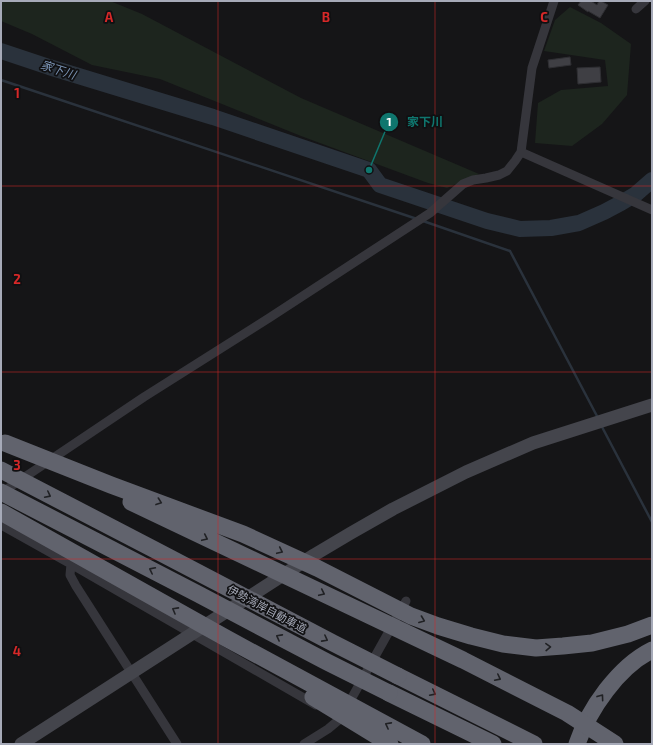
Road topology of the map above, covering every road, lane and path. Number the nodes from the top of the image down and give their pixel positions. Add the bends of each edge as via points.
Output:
1 (554, 1) edge
2 (645, 1) edge
3 (636, 9) dead end
4 (521, 152) junction
5 (648, 208) edge
6 (652, 405) edge
7 (3, 442) edge
8 (1, 470) edge
9 (1, 492) edge
10 (1, 512) edge
11 (1, 525) edge
12 (71, 564) junction
13 (406, 601) dead end
14 (652, 625) edge
15 (191, 634) junction
16 (224, 637) junction
17 (648, 652) edge
18 (132, 672) junction
19 (340, 719) junction
20 (21, 744) edge
21 (177, 744) edge
22 (304, 744) edge
23 (377, 744) edge
24 (390, 744) edge
25 (422, 744) edge
26 (492, 744) edge
27 (534, 744) edge
28 (577, 744) edge
29 (615, 744) edge

1 - 4 street via 532,68
2 - 3 street
4 - 5 street
4 - 9 street via 507,171 463,184 430,213
6 - 15 street via 533,443 466,472 351,532
7 -> 14 highway, bridge via 243,534 411,616 471,636 503,644 536,648 592,643
7 -> 29 highway, bridge via 463,660 567,713
8 -> 27 highway, 伊勢湾岸自動車道, bridge via 333,643
26 -> 9 highway, 伊勢湾岸自動車道, bridge via 327,662
16 -> 10 highway, bridge
11 - 12 street
12 - 15 street
12 - 18 street via 70,575 76,586
13 - 19 street
15 - 18 street
15 - 19 street
16 - 24 highway, bridge via 266,667
25 -> 16 highway, bridge
28 -> 17 highway via 587,719 602,696 631,664
18 - 20 street
18 - 21 street
19 - 22 street
19 - 23 street

